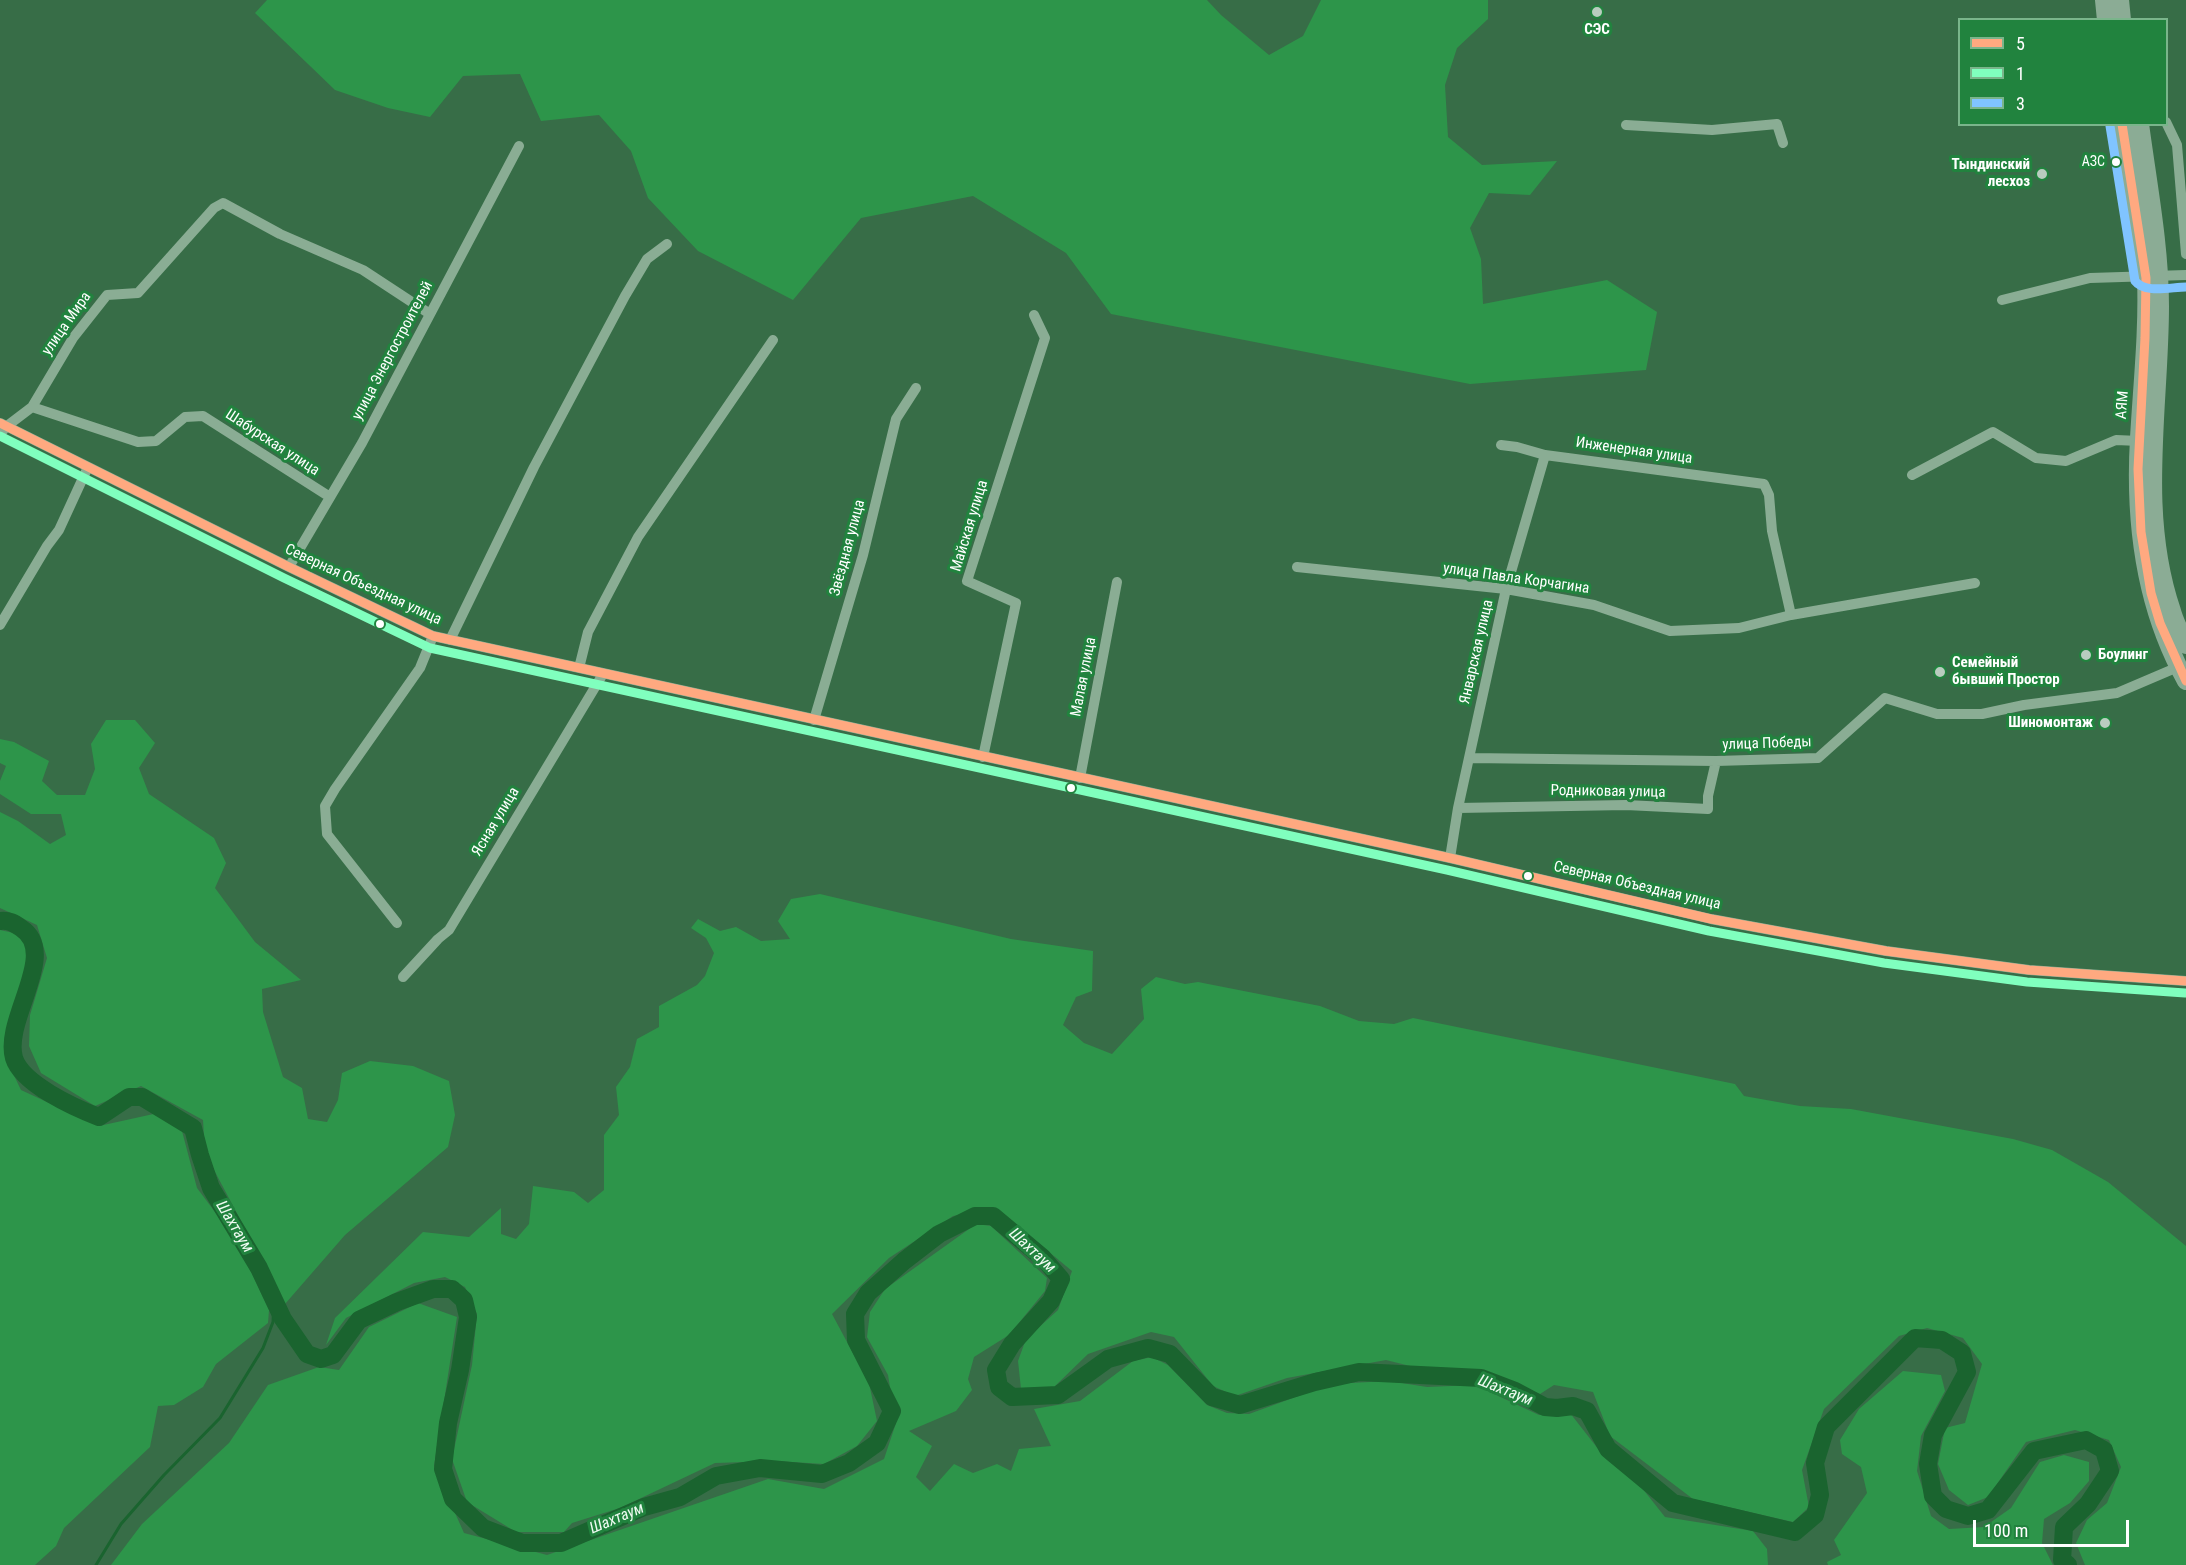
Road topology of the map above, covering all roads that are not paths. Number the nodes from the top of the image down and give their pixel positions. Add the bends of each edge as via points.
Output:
1 (2104, 0) edge
2 (2120, 0) edge
3 (2106, 18) edge
4 (2122, 18) edge
5 (1626, 125) dead end
6 (2122, 126) edge
7 (2140, 126) edge
8 (2168, 126) edge
9 (1783, 143) dead end
10 (519, 146) dead end
11 (667, 244) dead end
12 (2186, 254) edge
13 (2186, 275) edge
14 (2153, 276) junction
15 (2002, 300) dead end
16 (430, 314) junction
17 (1034, 315) dead end
18 (773, 340) dead end
19 (916, 387) dead end
20 (32, 407) junction
21 (2, 428) edge
22 (2139, 441) junction
23 (1501, 445) dead end
24 (1545, 455) junction
25 (88, 467) junction
26 (1912, 475) dead end
27 (330, 497) junction
28 (289, 567) junction
29 (1297, 567) dead end
30 (1117, 582) dead end
31 (1975, 583) dead end
32 (1506, 589) junction
33 (1791, 615) junction
34 (0, 625) edge
35 (433, 636) junction
36 (450, 640) junction
37 (2186, 645) edge
38 (579, 668) junction
39 (603, 674) junction
40 (2182, 674) edge
41 (814, 720) junction
42 (983, 758) junction
43 (1469, 758) junction
44 (1716, 761) junction
45 (1080, 778) junction
46 (1458, 808) junction
47 (1450, 858) junction
48 (397, 923) dead end
49 (403, 977) dead end
50 (2186, 981) edge

1 - 3 highway
2 - 4 highway
5 - 9 street via 1712,129 1777,124
6 - 14 highway, АЯМ
7 - 14 highway, АЯМ
8 - 12 street via 2177,145
10 - 16 street, улица Энергостроителей
11 - 36 street via 647,259 625,296 534,467
13 - 14 street
14 - 15 street via 2090,278
14 - 22 highway, АЯМ via 2145,334
14 - 37 highway, АЯМ via 2159,365 2153,492 2159,556 2171,610
16 - 20 street, улица Мира via 363,270 280,234 223,202 138,293 107,295 73,338
16 - 27 street, улица Энергостроителей
17 - 42 street, Майская улица via 1045,338 967,581 1016,603
18 - 38 street via 638,537 588,632
19 - 41 street, Звёздная улица via 896,419 863,555
20 - 21 street, улица Мира
20 - 27 street, Шабурская улица via 138,442 156,441 185,417 203,416
21 - 25 street, Северная Объездная улица
22 - 26 street via 2116,440 2066,460 2036,458 1993,432
22 - 40 highway, АЯМ via 2142,555 2151,596
23 - 24 street, Инженерная улица
24 - 32 street, Январская улица
24 - 33 street, Инженерная улица via 1764,484
25 - 28 street, Северная Объездная улица
25 - 34 street via 58,530
27 - 28 street, улица Энергостроителей
28 - 35 street, Северная Объездная улица
29 - 32 street, улица Павла Корчагина
30 - 45 street, Малая улица
31 - 33 street, улица Павла Корчагина
32 - 33 street, улица Павла Корчагина via 1594,605 1670,631 1739,628
32 - 43 street, Январская улица
35 - 36 street, Северная Объездная улица
35 - 48 street via 420,668 325,806 327,834
36 - 38 street, Северная Объездная улица
38 - 39 street, Северная Объездная улица
39 - 41 street, Северная Объездная улица
39 - 49 street, Ясная улица via 449,930
40 - 44 street, улица Победы via 2153,679 2117,693 1982,714 1937,714 1885,698 1818,758
41 - 42 street, Северная Объездная улица
42 - 45 street, Северная Объездная улица
43 - 44 street, улица Победы
43 - 46 street, Январская улица
44 - 46 street, Родниковая улица via 1708,810 1626,805
45 - 47 street, Северная Объездная улица
46 - 47 street, Январская улица
47 - 50 street, Северная Объездная улица via 1710,919 1886,951 2051,972

